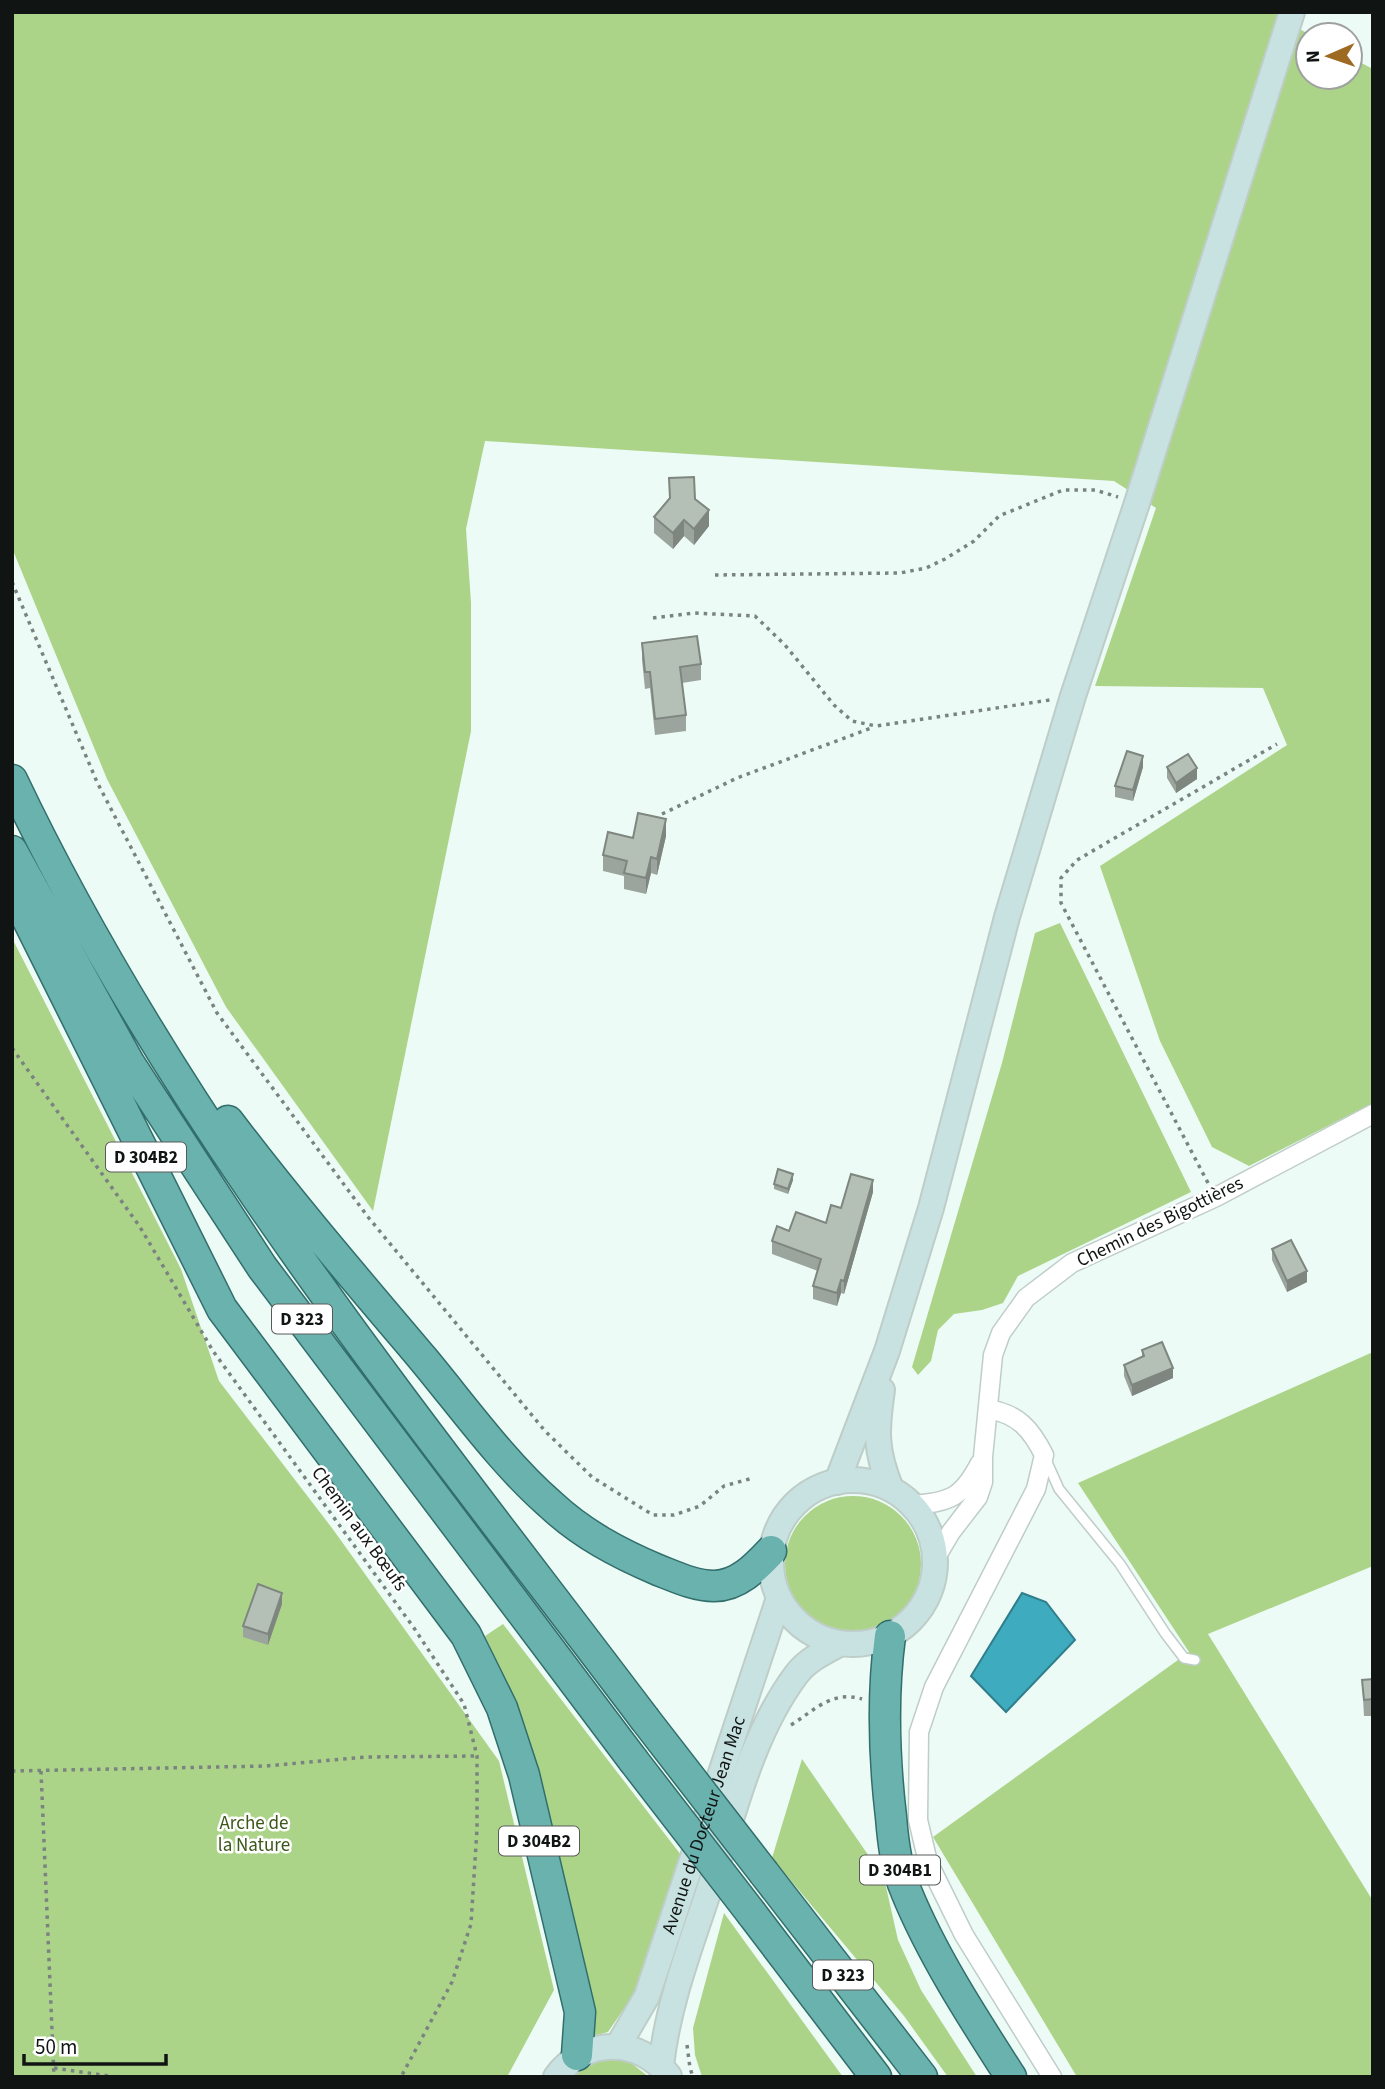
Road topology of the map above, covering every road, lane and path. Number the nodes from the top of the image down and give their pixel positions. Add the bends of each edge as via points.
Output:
1 (1292, 12) edge
2 (1137, 503) junction
3 (715, 575) dead end
4 (12, 582) edge
5 (653, 618) dead end
6 (1073, 696) junction
7 (876, 726) junction
8 (1277, 744) dead end
9 (12, 780) edge
10 (662, 814) dead end
11 (12, 851) edge
12 (12, 888) edge
13 (118, 980) junction
14 (12, 1048) edge
15 (1373, 1114) edge
16 (1216, 1197) junction
17 (887, 1351) junction
18 (988, 1409) junction
19 (1044, 1455) junction
20 (983, 1457) junction
21 (753, 1478) dead end
22 (837, 1482) junction
23 (891, 1489) junction
24 (912, 1505) junction
25 (771, 1551) junction
26 (935, 1559) junction
27 (779, 1598) junction
28 (890, 1636) junction
29 (839, 1644) junction
30 (1195, 1660) dead end
31 (477, 1756) junction
32 (12, 1771) edge
33 (41, 1771) junction
34 (618, 2046) junction
35 (577, 2055) junction
36 (54, 2068) junction
37 (665, 2071) edge
38 (54, 2077) edge
39 (116, 2077) edge
40 (401, 2077) edge
41 (556, 2077) edge
42 (876, 2077) edge
43 (922, 2077) edge
44 (1011, 2077) edge
45 (1052, 2077) edge

1 - 2 main road
2 - 3 path via 1095,490 1063,490 999,516 974,541 945,559 900,573
2 - 6 main road
4 - 21 path via 97,782 217,1013 377,1228 545,1431 592,1477 653,1515 674,1515 700,1506 724,1486
5 - 7 path via 694,613 755,616 834,705 852,720
6 - 7 path
6 - 17 main road
7 - 10 path via 737,778
8 - 16 path via 1077,860 1061,878 1060,903
9 - 13 highway, D 323
11 - 42 highway, D 323, bridge via 129,1063 262,1267
12 - 35 highway, D 304B2 via 222,1309 466,1635 502,1708 524,1775 580,2012
13 - 25 highway via 173,1038 265,1170 478,1426 549,1504 598,1542 698,1585 736,1580 754,1570
13 - 43 highway, D 323, bridge via 290,1249
14 - 31 path, Chemin aux Bœufs via 140,1227 213,1351 464,1704
15 - 16 street, Chemin des Bigottières
16 - 18 street, Chemin des Bigottières via 1072,1263 1026,1298 1001,1332 993,1355
17 - 22 main road
17 - 23 main road via 877,1443
18 - 19 street via 1015,1418 1033,1434
18 - 20 street, Chemin des Bigottières
19 - 30 lane via 1059,1489 1121,1564 1165,1633 1184,1658
19 - 45 street via 1036,1489 934,1687 919,1732 918,1820 928,1862 964,1935
20 - 24 street via 969,1485 947,1500
20 - 26 street, Chemin des Bigottières via 978,1497
22 - 23 main road via 855,1480
22 - 25 main road via 805,1495 793,1506
23 - 24 main road
24 - 26 main road via 928,1530
25 - 27 main road
26 - 28 main road via 933,1583 924,1604
27 - 29 main road via 803,1628
27 - 34 main road, Avenue du Docteur Jean Mac via 647,1996
28 - 29 main road
28 - 44 highway, D 304B1 via 884,1699 887,1788 905,1888 976,2022
29 - 37 main road, Avenue du Docteur Jean Mac via 796,1674 760,1739 669,2016
31 - 33 path
31 - 40 path, Chemin aux Bœufs via 471,1924 452,1982
32 - 33 path
33 - 36 path
34 - 35 main road via 592,2048
34 - 37 main road via 635,2049
35 - 41 main road
36 - 38 path
36 - 39 path

